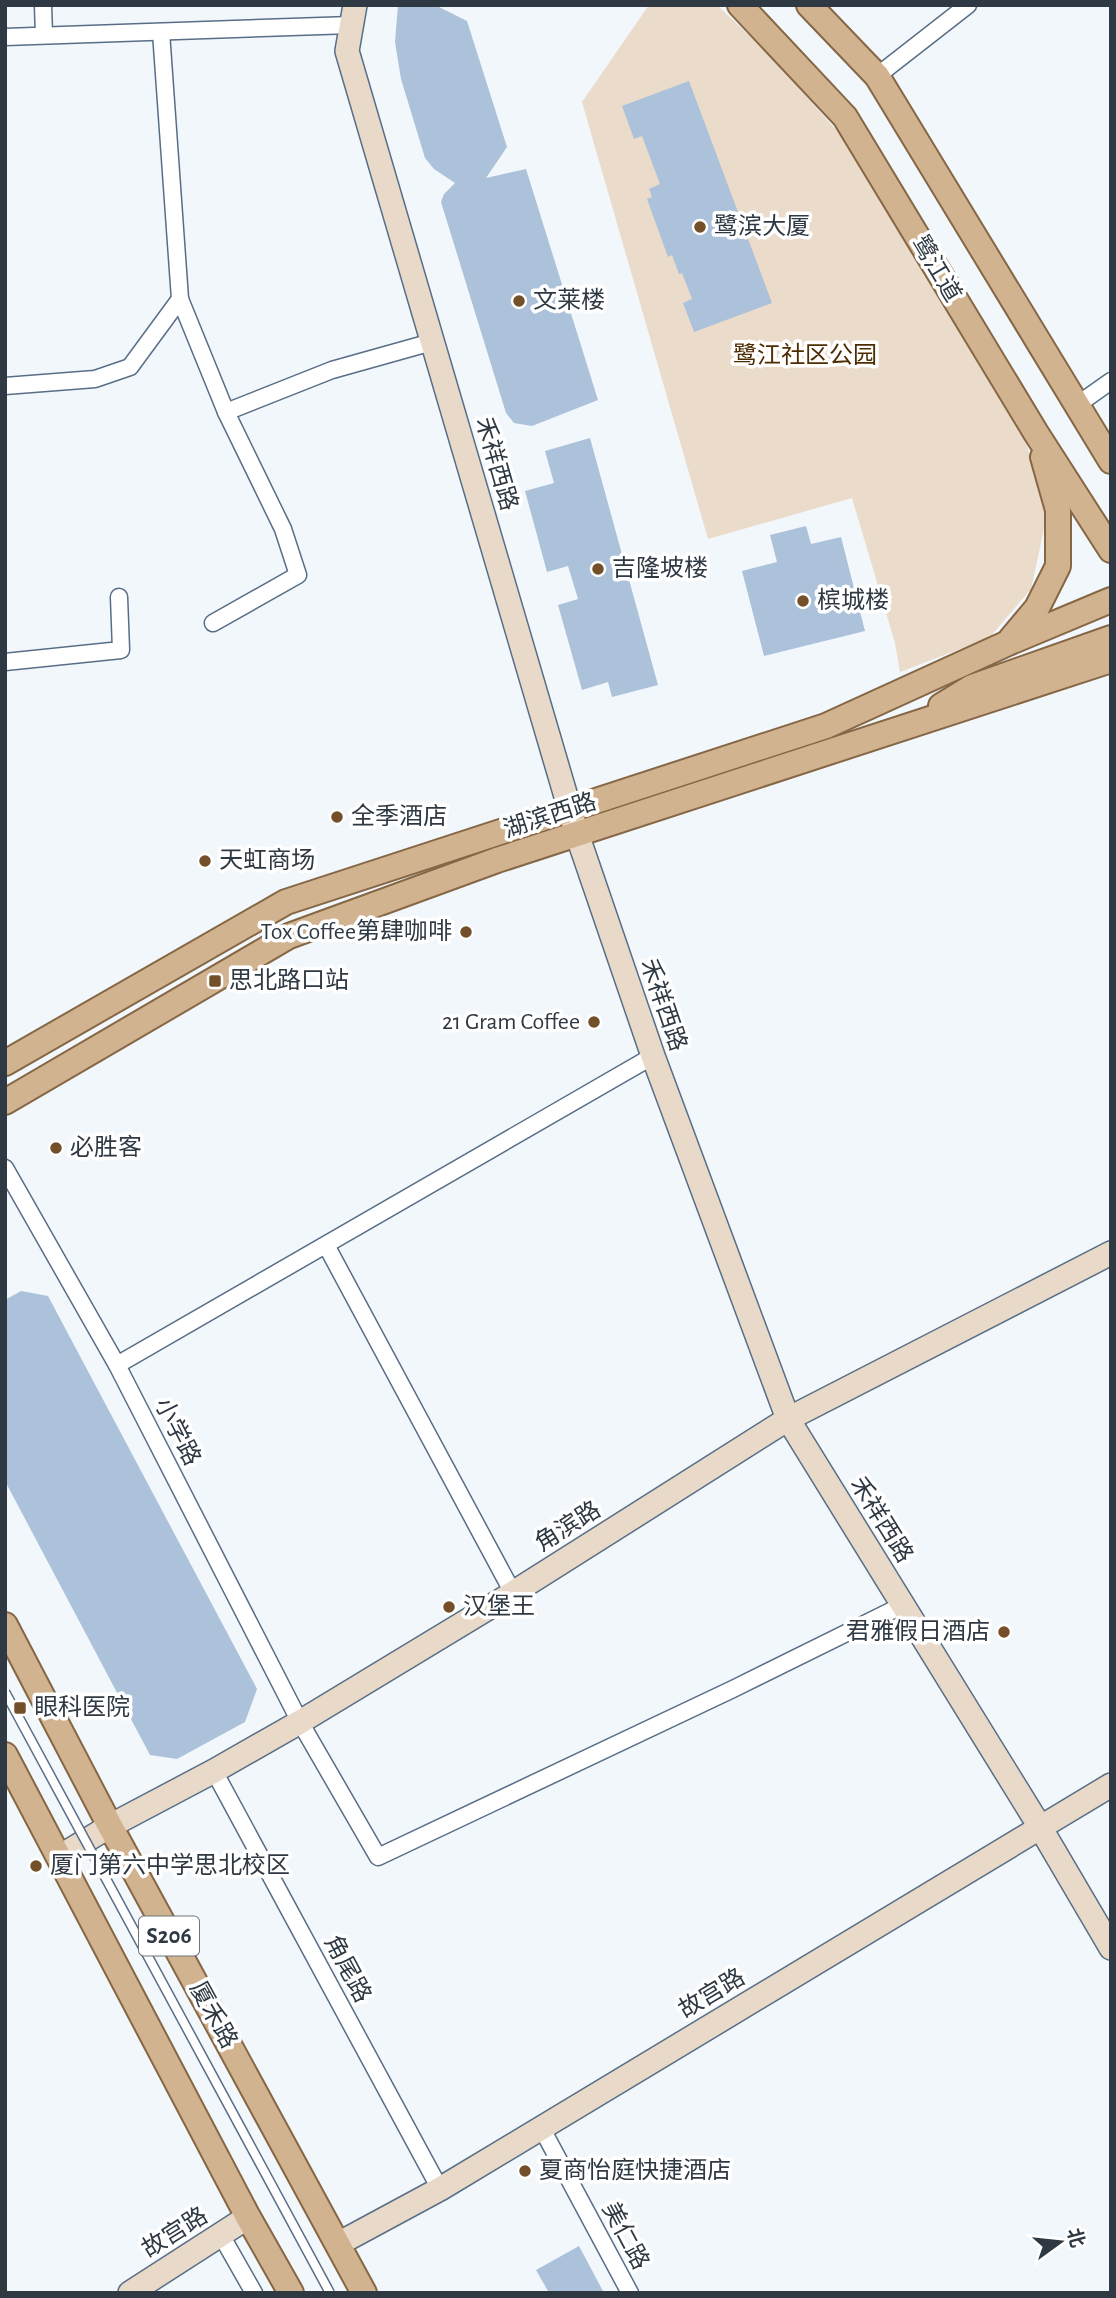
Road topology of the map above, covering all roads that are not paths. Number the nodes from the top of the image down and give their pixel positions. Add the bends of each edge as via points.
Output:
1 (43, 5) edge
2 (740, 5) edge
3 (809, 5) edge
4 (968, 5) edge
5 (353, 15) edge
6 (161, 32) junction
7 (44, 35) junction
8 (5, 37) edge
9 (877, 76) junction
10 (180, 299) junction
11 (432, 342) junction
12 (1111, 381) edge
13 (5, 386) edge
14 (1077, 405) junction
15 (226, 412) junction
16 (1036, 433) junction
17 (1109, 457) edge
18 (1111, 550) edge
19 (119, 597) dead end
20 (1111, 600) edge
21 (213, 623) dead end
22 (1111, 638) edge
23 (1008, 643) junction
24 (1111, 660) edge
25 (5, 662) edge
26 (1111, 679) edge
27 (1003, 697) junction
28 (904, 729) junction
29 (571, 809) junction
30 (577, 834) junction
31 (653, 1055) junction
32 (5, 1063) edge
33 (5, 1102) edge
34 (5, 1168) edge
35 (326, 1245) junction
36 (1111, 1253) edge
37 (117, 1365) junction
38 (788, 1419) junction
39 (513, 1593) junction
40 (903, 1605) junction
41 (5, 1625) edge
42 (5, 1692) edge
43 (299, 1722) junction
44 (5, 1755) edge
45 (215, 1771) junction
46 (1111, 1786) edge
47 (110, 1826) junction
48 (1040, 1827) junction
49 (59, 1857) junction
50 (1111, 1948) edge
51 (541, 2127) junction
52 (440, 2189) junction
53 (248, 2217) junction
54 (221, 2235) junction
55 (338, 2244) junction
56 (130, 2293) edge
57 (254, 2293) edge
58 (291, 2293) edge
59 (330, 2293) edge
60 (364, 2293) edge
61 (630, 2293) edge

1 - 7 street
2 - 16 main road, 鹭江道 via 845,117
3 - 9 main road, 鹭江道
4 - 9 street
5 - 6 street
5 - 11 street, 禾祥西路 via 347,51
6 - 7 street
6 - 10 street
7 - 8 street
9 - 14 main road, 鹭江道
10 - 13 street via 130,367 95,379
10 - 15 street
11 - 15 street via 332,370
11 - 29 street, 禾祥西路
12 - 14 street
14 - 17 main road, 鹭江道
15 - 21 street via 283,529 298,575
16 - 18 main road, 鹭江道
16 - 23 main road via 1058,510 1058,566 1037,608
19 - 25 street via 121,650
20 - 23 main road, 湖滨西路
22 - 28 main road via 972,687
23 - 29 main road, 湖滨西路 via 826,726
24 - 27 main road, 湖滨西路
26 - 27 main road
27 - 28 main road, 湖滨西路
28 - 30 main road, 湖滨西路
29 - 30 street, 禾祥西路
29 - 32 main road, 湖滨西路 via 286,902
30 - 31 street, 禾祥西路
30 - 33 main road, 湖滨西路 via 289,936
31 - 35 street
31 - 38 street, 禾祥西路
34 - 37 street, 小学路
35 - 37 street
35 - 39 street
36 - 38 street, 角滨路
37 - 43 street, 小学路
38 - 39 street, 角滨路
38 - 40 street, 禾祥西路
39 - 43 street, 角滨路
40 - 43 street, 小学路 via 378,1857
40 - 48 street, 禾祥西路
41 - 47 main road, 厦禾路 / S206
42 - 59 lane, bridge
43 - 45 street, 角滨路
44 - 49 main road, S206
45 - 47 street, 角滨路
45 - 52 street, 角尾路
46 - 48 street, 故宫路
47 - 49 street, 角滨路
47 - 55 main road, 厦禾路 / S206
48 - 50 street, 禾祥西路
48 - 51 street, 故宫路
49 - 53 main road, S206
51 - 52 street, 故宫路
51 - 61 street, 美仁路
52 - 55 street, 故宫路
53 - 54 street, 故宫路
53 - 58 main road, S206
54 - 56 street, 故宫路
54 - 57 street
55 - 60 main road, 厦禾路 / S206

